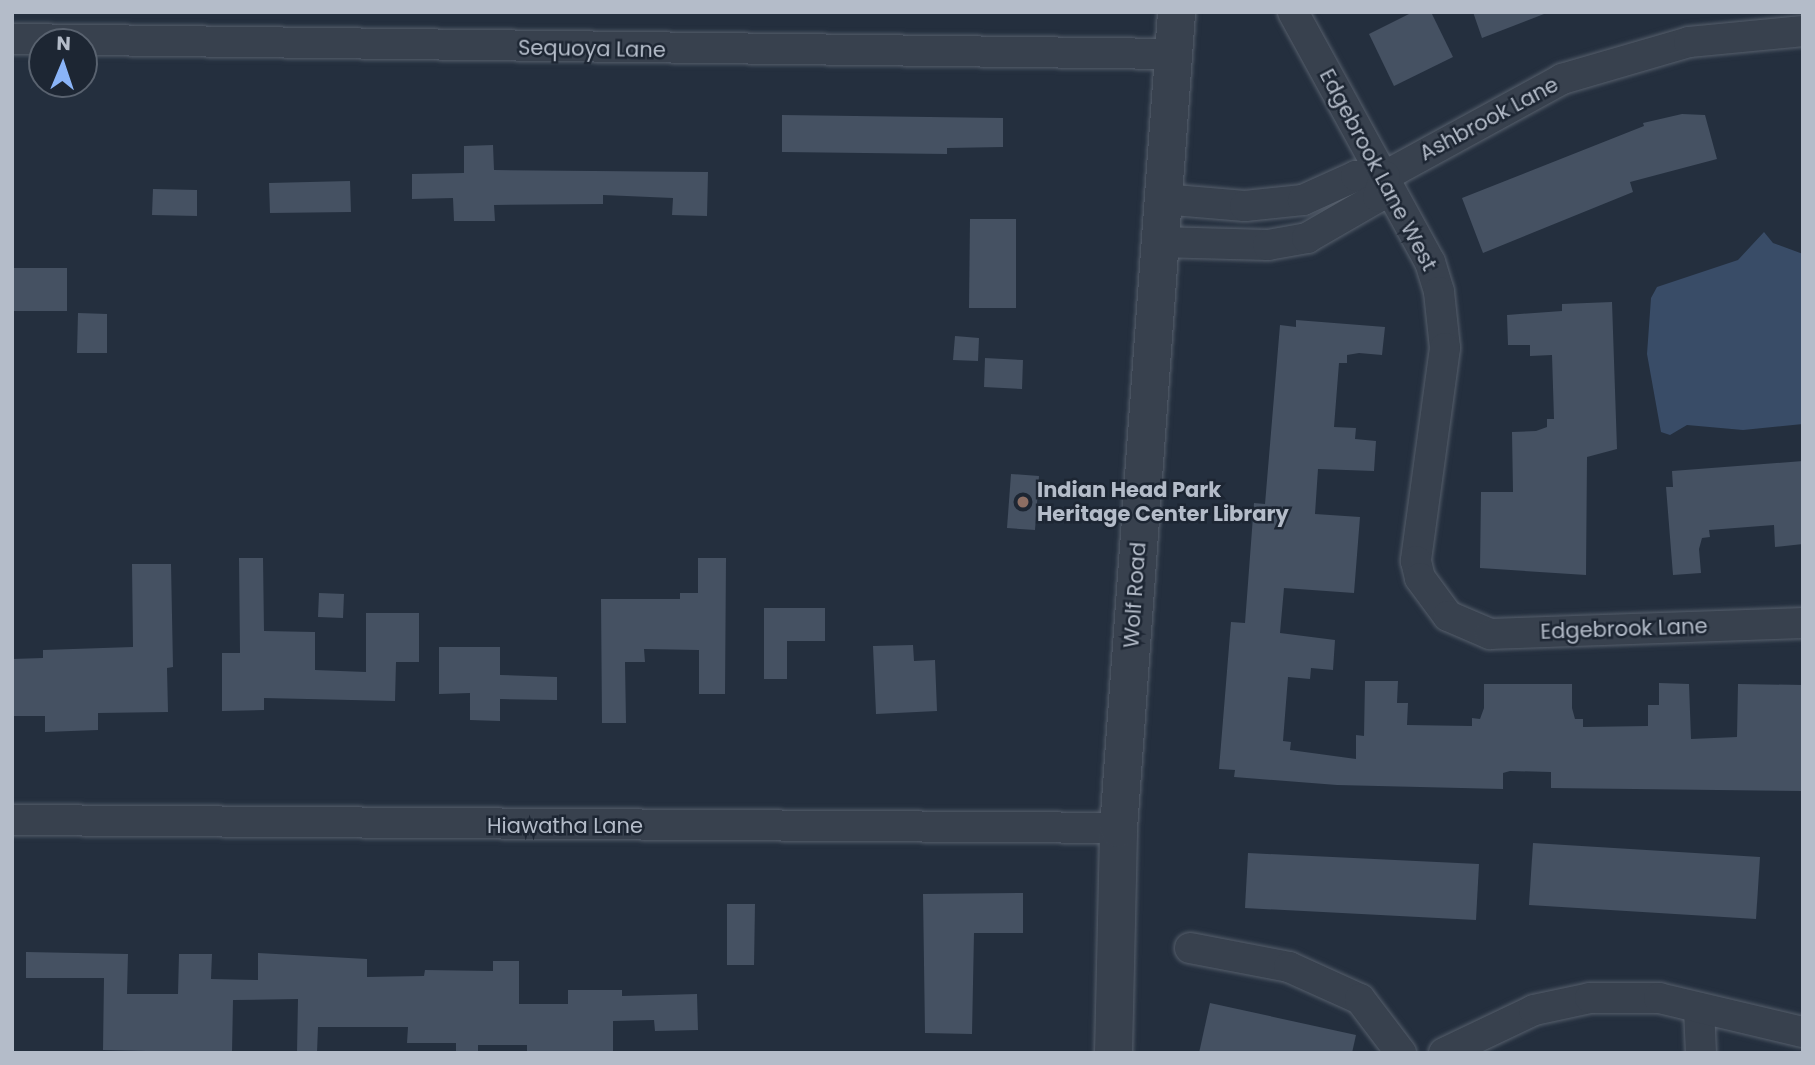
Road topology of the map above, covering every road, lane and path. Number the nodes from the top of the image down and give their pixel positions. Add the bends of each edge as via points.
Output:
1 (1176, 12) edge
2 (1293, 12) edge
3 (1803, 32) edge
4 (12, 39) edge
5 (1172, 54) junction
6 (1385, 176) junction
7 (1162, 200) junction
8 (1159, 243) junction
9 (1448, 616) joint
10 (1803, 623) edge
11 (12, 820) edge
12 (1118, 828) junction
13 (1190, 948) dead end
14 (1699, 1007) junction
15 (1803, 1032) edge
16 (1113, 1053) edge
17 (1401, 1053) edge
18 (1444, 1053) edge
19 (1701, 1053) edge

1 - 5 street, Wolf Road
2 - 6 street, Edgebrook Lane West
3 - 6 street, Ashbrook Lane via 1689,42 1562,79
4 - 5 street, Sequoya Lane
5 - 7 street, Wolf Road
6 - 7 street, Ashbrook Lane via 1356,176 1303,201 1244,206
6 - 8 street, Ashbrook Lane via 1378,197 1307,238 1268,245
6 - 9 street, Edgebrook Lane West via 1430,262 1443,315 1445,348 1416,542 1420,578
7 - 8 street, Wolf Road
8 - 12 street, Wolf Road
9 - 10 street, Edgebrook Lane via 1490,634
11 - 12 street, Hiawatha Lane
12 - 16 street, Wolf Road
13 - 17 street via 1289,967 1360,999
14 - 15 street
14 - 18 street via 1634,997 1564,1002 1496,1025
14 - 19 street

